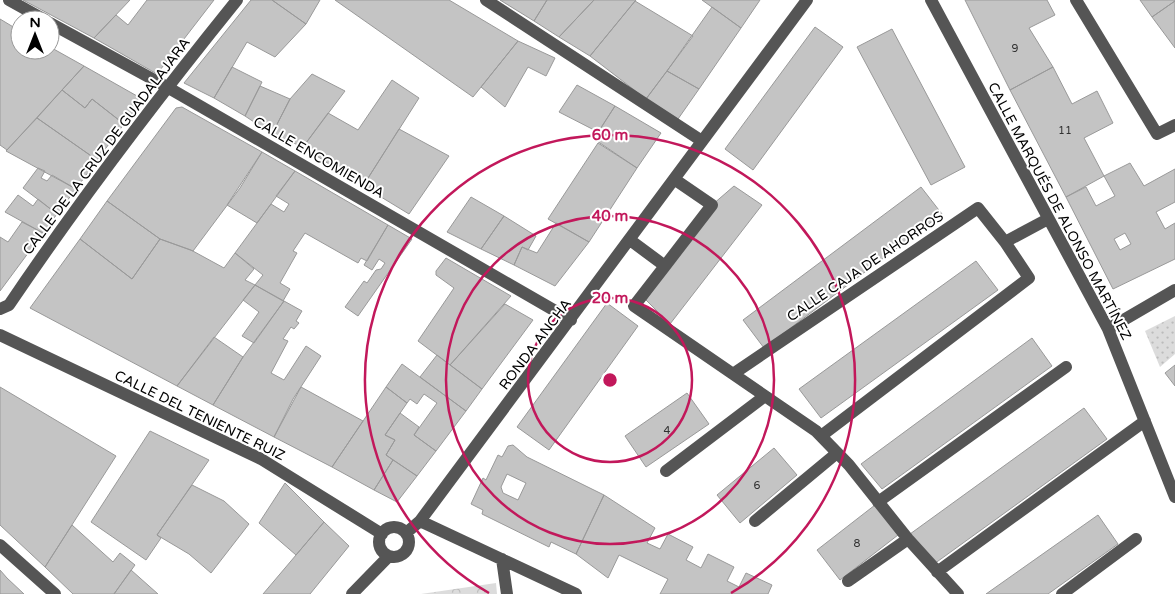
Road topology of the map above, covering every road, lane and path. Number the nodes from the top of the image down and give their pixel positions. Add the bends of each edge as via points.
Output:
1 (9, 0) edge
2 (237, 0) edge
3 (486, 0) edge
4 (807, 0) edge
5 (931, 0) edge
6 (1076, 0) edge
7 (27, 10) edge
8 (60, 28) edge
9 (167, 87) junction
10 (1175, 125) edge
11 (702, 141) junction
12 (674, 179) junction
13 (1048, 218) junction
14 (630, 240) junction
15 (1005, 242) junction
16 (665, 266) junction
17 (1175, 290) edge
18 (0, 309) edge
19 (571, 320) junction
20 (1108, 329) junction
21 (0, 335) edge
22 (1066, 367) dead end
23 (732, 374) junction
24 (766, 396) junction
25 (1145, 422) junction
26 (821, 436) junction
27 (837, 453) junction
28 (666, 471) dead end
29 (1175, 497) edge
30 (878, 502) junction
31 (420, 521) junction
32 (755, 521) dead end
33 (406, 533) junction
34 (382, 534) junction
35 (908, 538) junction
36 (1136, 539) dead end
37 (0, 545) edge
38 (389, 556) junction
39 (502, 558) junction
40 (937, 572) junction
41 (848, 581) dead end
42 (365, 588) edge
43 (55, 594) edge
44 (352, 594) edge
45 (507, 594) edge
46 (576, 594) edge
47 (958, 594) edge
48 (1062, 594) edge

1 - 7 street
2 - 9 street, CALLE DE LA CRUZ DE GUADALAJARA
3 - 11 street
4 - 11 street, RONDA ANCHA
5 - 13 street, CALLE MARQUÉS DE ALONSO MARTÍNEZ
6 - 10 street via 1157,134
8 - 9 street, CALLE ENCOMIENDA
9 - 18 street, CALLE DE LA CRUZ DE GUADALAJARA via 64,224 9,305
9 - 19 street, CALLE ENCOMIENDA
11 - 12 street, RONDA ANCHA
12 - 14 street, RONDA ANCHA
12 - 16 street via 712,205
13 - 15 street
13 - 20 street, CALLE MARQUÉS DE ALONSO MARTÍNEZ
14 - 16 street
14 - 19 street, RONDA ANCHA
15 - 23 street, CALLE CAJA DE AHORROS via 978,208
15 - 26 street, CALLE CAJA DE AHORROS via 1029,278
16 - 23 street via 634,306
17 - 20 street
19 - 31 street, RONDA ANCHA
20 - 25 street, CALLE MARQUÉS DE ALONSO MARTÍNEZ
21 - 34 street, CALLE DEL TENIENTE RUIZ via 261,459
22 - 30 street
23 - 24 street
24 - 26 street
24 - 28 street
25 - 29 street, CALLE MARQUÉS DE ALONSO MARTÍNEZ
25 - 40 street
26 - 27 street
27 - 30 street
27 - 32 street
30 - 35 street
31 - 33 street, RONDA ANCHA
31 - 39 street
33 - 34 street via 394,527
33 - 38 street via 409,542 406,551 399,556
34 - 38 street via 380,547
35 - 40 street
35 - 41 street
36 - 48 street
37 - 43 street
38 - 42 street
39 - 45 street
39 - 46 street
40 - 47 street
42 - 44 street

